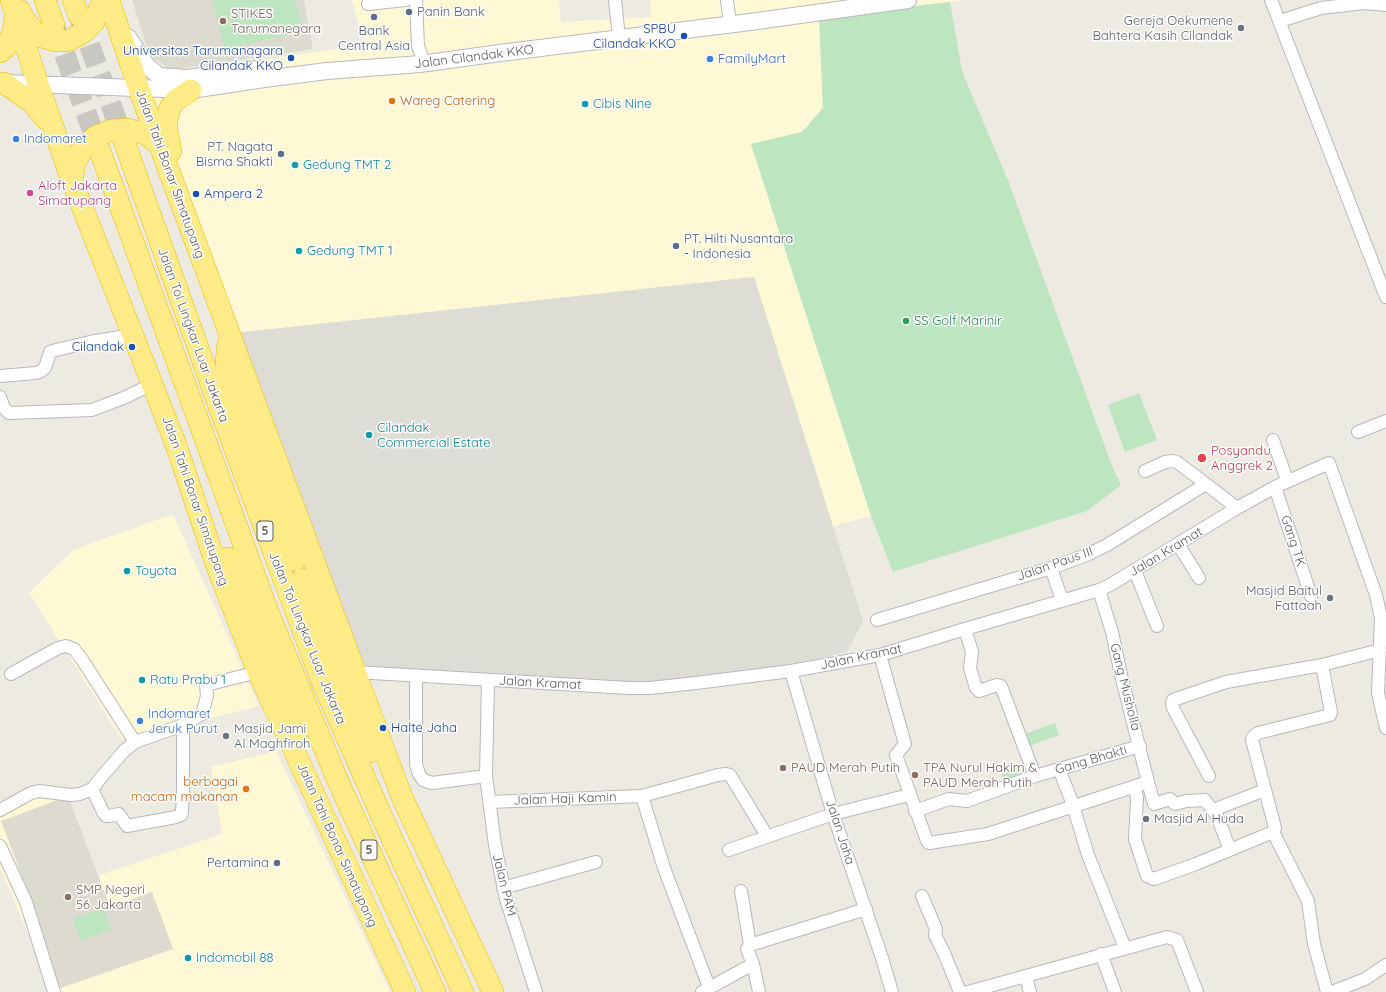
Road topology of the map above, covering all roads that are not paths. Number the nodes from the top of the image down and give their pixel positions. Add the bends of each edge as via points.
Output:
1 (45, 0) edge
2 (406, 0) edge
3 (416, 0) edge
4 (615, 0) edge
5 (835, 0) edge
6 (1271, 0) edge
7 (900, 1) edge
8 (108, 2) edge
9 (368, 4) dead end
10 (14, 5) edge
11 (1386, 5) edge
12 (729, 13) edge
13 (1280, 21) junction
14 (54, 26) tunnel mouth
15 (618, 28) junction
16 (0, 52) edge
17 (440, 57) junction
18 (420, 59) junction
19 (386, 62) junction
20 (2, 83) edge
21 (38, 84) junction
22 (139, 89) junction
23 (190, 90) junction
24 (56, 133) junction
25 (124, 141) tunnel mouth
26 (159, 144) junction
27 (100, 151) tunnel mouth
28 (72, 181) junction
29 (174, 185) junction
30 (1386, 297) edge
31 (229, 334) junction
32 (132, 335) junction
33 (0, 376) edge
34 (152, 384) junction
35 (0, 397) edge
36 (1386, 422) edge
37 (1358, 432) dead end
38 (174, 438) junction
39 (1273, 440) dead end
40 (1145, 471) dead end
41 (1287, 480) junction
42 (1206, 484) junction
43 (1275, 487) junction
44 (1237, 508) junction
45 (1178, 544) junction
46 (1051, 568) junction
47 (1134, 570) junction
48 (1199, 578) dead end
49 (1099, 590) junction
50 (1311, 596) dead end
51 (1062, 600) junction
52 (877, 620) dead end
53 (1157, 626) dead end
54 (965, 629) junction
55 (880, 655) junction
56 (1379, 655) junction
57 (1322, 664) junction
58 (791, 671) junction
59 (258, 672) junction
60 (355, 672) junction
61 (11, 674) dead end
62 (416, 676) junction
63 (488, 680) junction
64 (183, 725) junction
65 (1386, 728) edge
66 (135, 742) junction
67 (1140, 746) junction
68 (1059, 769) junction
69 (486, 776) junction
70 (1035, 776) junction
71 (1209, 776) dead end
72 (1143, 784) junction
73 (92, 790) junction
74 (1266, 790) junction
75 (909, 795) junction
76 (642, 796) junction
77 (489, 802) junction
78 (1074, 807) junction
79 (0, 810) edge
80 (1213, 810) junction
81 (915, 811) junction
82 (833, 814) junction
83 (1273, 832) junction
84 (767, 836) junction
85 (0, 846) edge
86 (729, 850) dead end
87 (1230, 850) junction
88 (596, 862) dead end
89 (503, 888) junction
90 (741, 891) dead end
91 (922, 896) dead end
92 (866, 909) junction
93 (750, 945) junction
94 (1124, 948) junction
95 (1101, 954) junction
96 (753, 964) junction
97 (1386, 965) edge
98 (1026, 976) junction
99 (705, 990) edge
100 (54, 992) edge
101 (405, 992) edge
102 (431, 992) edge
103 (435, 992) edge
104 (463, 992) edge
105 (472, 992) edge
106 (493, 992) edge
107 (536, 992) edge
108 (759, 992) edge
109 (892, 992) edge
110 (960, 992) edge
111 (968, 992) edge
112 (1030, 992) edge
113 (1115, 992) edge
114 (1197, 992) edge
115 (1327, 992) edge
116 (1332, 992) edge

1 - 14 highway
2 - 9 street
3 - 18 street
4 - 15 street
5 - 12 street, Jalan Cilandak KKO
6 - 13 street
7 - 12 street, Jalan Cilandak KKO
8 - 10 highway via 84,32 70,40 55,41 35,32
8 - 19 street, Jalan Cilandak KKO via 136,52 159,76 187,78 322,62
8 - 22 highway, Jalan Tahi Bonar Simatupang
10 - 16 highway via 12,35 6,47
10 - 21 highway, Jalan Tahi Bonar Simatupang
11 - 13 street via 1364,3 1321,8
12 - 15 street, Jalan Cilandak KKO via 670,23
12 - 17 street, Jalan Cilandak KKO
13 - 30 street
15 - 17 street, Jalan Cilandak KKO
17 - 18 street, Jalan Cilandak KKO
18 - 19 street, Jalan Cilandak KKO
19 - 23 street, Jalan Cilandak KKO
20 - 21 street, Jalan Cilandak KKO
20 - 24 highway via 32,102
21 - 22 street, Jalan Cilandak KKO
21 - 24 highway, Jalan Tahi Bonar Simatupang
22 - 23 street, Jalan Cilandak KKO
22 - 26 highway, Jalan Tahi Bonar Simatupang
23 - 29 highway via 175,101 167,119
24 - 28 highway, Jalan Tahi Bonar Simatupang
25 - 104 highway, Jalan Tol Lingkar Luar Jakarta / 5 via 221,412 322,679
26 - 28 highway via 145,134 128,129 112,130 96,136 83,148 75,163
26 - 29 highway, Jalan Tahi Bonar Simatupang
27 - 103 highway, Jalan Tol Lingkar Luar Jakarta / 5 via 270,617 344,794
28 - 32 highway, Jalan Tahi Bonar Simatupang
29 - 31 highway, Jalan Tahi Bonar Simatupang
31 - 60 highway, Jalan Tahi Bonar Simatupang
31 - 105 highway via 226,362 228,373 299,570 340,680 416,866
32 - 33 street via 50,352 45,368 41,372
32 - 34 highway, Jalan Tahi Bonar Simatupang
34 - 35 street via 92,410 9,413
34 - 38 highway, Jalan Tahi Bonar Simatupang
36 - 37 street
38 - 59 highway, Jalan Tahi Bonar Simatupang via 217,567
38 - 102 highway via 204,498 310,756 334,808
39 - 41 street
40 - 42 street via 1165,462 1177,462
41 - 43 street, Jalan Kramat
41 - 56 street, Jalan Kramat via 1329,463 1376,595 1381,618
42 - 44 street
42 - 46 street, Jalan Paus III via 1107,545
43 - 44 street, Jalan Kramat
43 - 50 street, Gang TK
44 - 45 street, Jalan Kramat
45 - 47 street, Jalan Kramat
45 - 48 street
46 - 51 street
46 - 52 street, Jalan Paus III
47 - 49 street, Jalan Kramat
47 - 53 street
49 - 51 street, Jalan Kramat
49 - 67 street, Gang Musholla
51 - 54 street, Jalan Kramat
54 - 55 street, Jalan Kramat
54 - 70 street via 972,652 970,668 976,688 979,691 1001,686
55 - 58 street, Jalan Kramat
55 - 75 street via 905,744 896,755
56 - 57 street via 1356,656
56 - 65 street via 1378,692
57 - 71 street via 1226,682 1173,700 1173,708
57 - 74 street via 1330,715 1258,733 1253,737
58 - 63 street, Jalan Kramat via 696,684 629,688
58 - 82 street, Jalan Jaha
59 - 64 street via 206,685 207,696 202,714
59 - 101 highway, Jalan Tahi Bonar Simatupang
60 - 62 street, Jalan Kramat
60 - 106 highway, Jalan Tahi Bonar Simatupang via 402,797
61 - 66 street via 58,648 66,646 74,649
62 - 63 street, Jalan Kramat
62 - 69 street via 416,764 423,780 432,783
63 - 69 street, Jalan PAM
64 - 66 street
64 - 73 street via 183,796 180,815 127,826 119,814 106,816
66 - 73 street via 124,751
67 - 68 street, Gang Bhakti
67 - 72 street, Gang Musholla
68 - 70 street, Gang Bhakti
68 - 78 street
69 - 77 street, Jalan PAM
70 - 81 street, Gang Bhakti via 967,801 948,799
72 - 78 street
72 - 80 street via 1154,804 1170,799 1175,804 1205,800
72 - 87 street via 1137,799 1135,839 1147,876 1154,879
73 - 79 street via 71,795 39,791
74 - 80 street
74 - 83 street via 1275,828
75 - 81 street
75 - 82 street
76 - 77 street, Jalan Haji Kamin
76 - 84 street, Jalan Haji Kamin via 718,774 730,775
76 - 99 street
77 - 89 street, Jalan PAM
78 - 81 street via 988,834 929,843
78 - 94 street via 1088,855
80 - 87 street
82 - 84 street
82 - 92 street, Jalan Jaha
83 - 87 street
83 - 115 street via 1308,901 1314,944
84 - 86 street
85 - 100 street via 26,902
88 - 89 street
89 - 107 street, Jalan PAM
90 - 93 street
91 - 110 street via 936,929 935,935
92 - 93 street
92 - 109 street, Jalan Jaha
93 - 96 street via 747,949
94 - 95 street
94 - 114 street via 1166,937 1177,940
95 - 98 street
95 - 113 street
96 - 99 street
96 - 108 street
97 - 116 street via 1365,980
98 - 111 street
98 - 112 street

